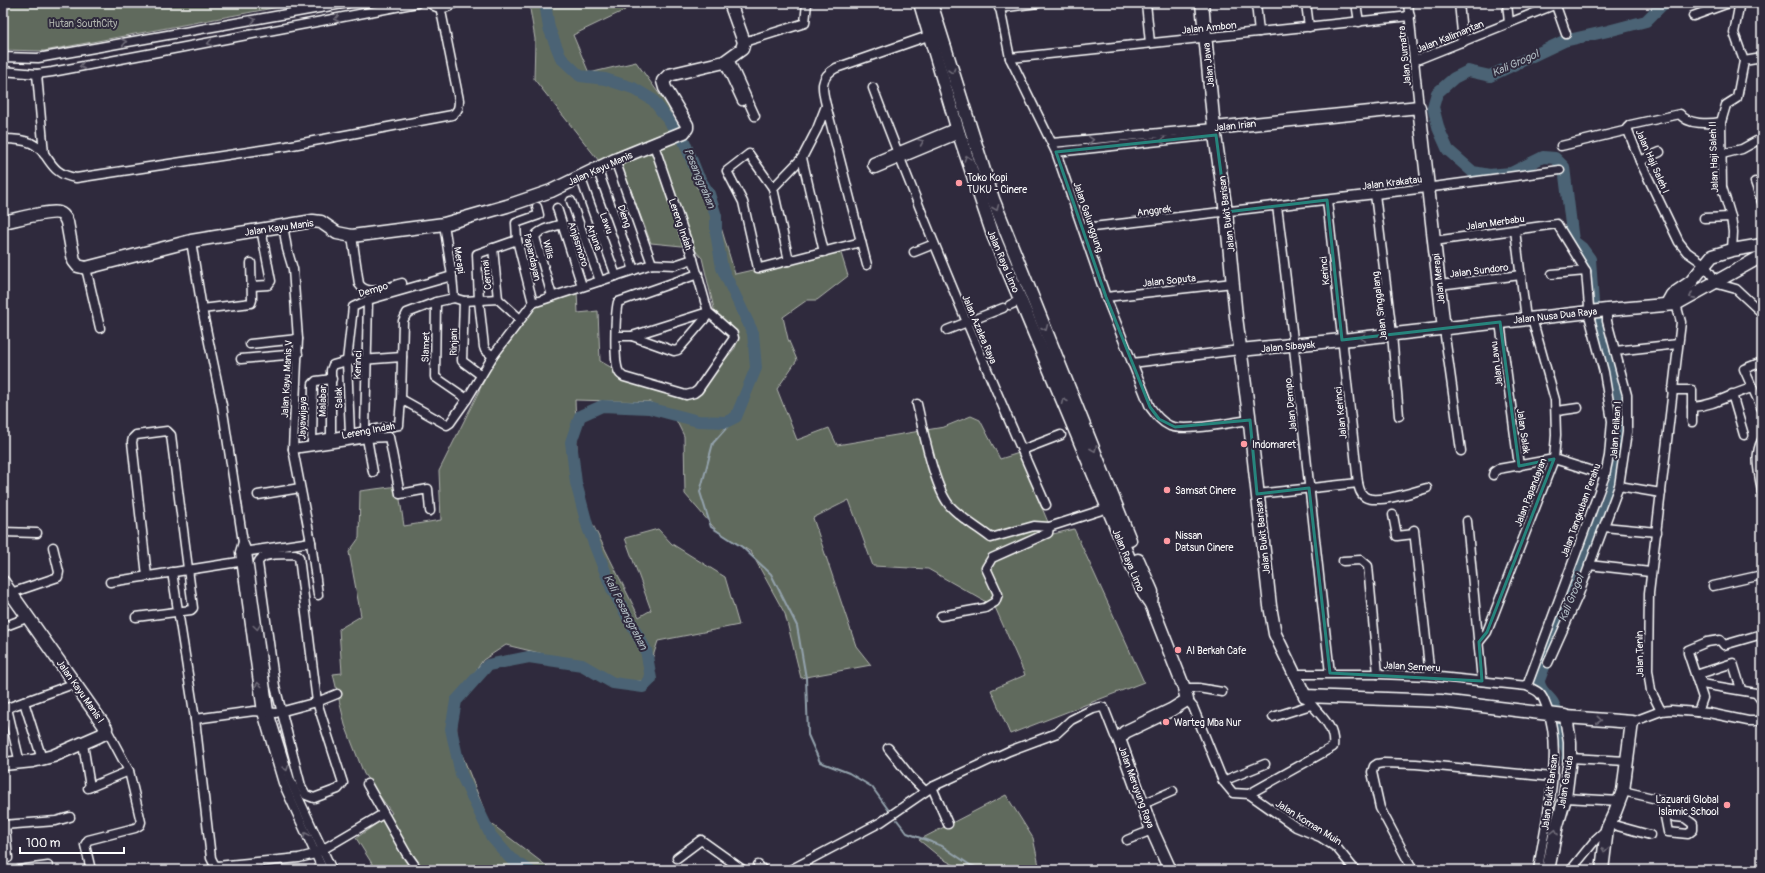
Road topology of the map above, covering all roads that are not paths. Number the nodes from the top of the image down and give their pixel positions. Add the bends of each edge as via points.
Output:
1 (348, 3) edge
2 (417, 3) edge
3 (730, 3) edge
4 (807, 3) edge
5 (920, 3) edge
6 (931, 3) edge
7 (1038, 3) edge
8 (1146, 3) edge
9 (1202, 3) edge
10 (1256, 3) edge
11 (1306, 3) edge
12 (1356, 3) edge
13 (1408, 3) edge
14 (1459, 3) edge
15 (1507, 3) edge
16 (1726, 3) edge
17 (1733, 3) edge
18 (441, 4) edge
19 (1557, 4) edge
20 (999, 5) edge
21 (1410, 16) junction
22 (1693, 16) dead end
23 (1359, 22) junction
24 (1509, 23) junction
25 (1309, 27) junction
26 (1259, 32) junction
27 (1566, 34) dead end
28 (928, 36) junction
29 (1205, 38) junction
30 (744, 42) junction
31 (1463, 42) junction
32 (1150, 43) junction
33 (3, 57) edge
34 (1010, 58) junction
35 (1762, 58) edge
36 (727, 61) junction
37 (1414, 61) junction
38 (1744, 62) junction
39 (3, 71) edge
40 (37, 74) junction
41 (873, 88) dead end
42 (826, 105) junction
43 (1419, 110) junction
44 (752, 116) dead end
45 (1721, 122) junction
46 (1628, 130) junction
47 (958, 131) junction
48 (1215, 132) junction
49 (1762, 138) edge
50 (3, 139) edge
51 (659, 143) junction
52 (1052, 143) junction
53 (1561, 146) dead end
54 (1056, 152) junction
55 (1660, 152) dead end
56 (44, 154) junction
57 (1722, 154) junction
58 (898, 156) junction
59 (802, 158) junction
60 (614, 160) junction
61 (1640, 161) junction
62 (597, 168) junction
63 (1560, 170) dead end
64 (580, 176) junction
65 (1755, 182) dead end
66 (773, 188) junction
67 (1428, 188) junction
68 (1375, 194) junction
69 (1327, 200) junction
70 (571, 201) dead end
71 (1762, 202) edge
72 (1277, 206) junction
73 (537, 207) dead end
74 (557, 208) dead end
75 (1226, 212) junction
76 (1731, 217) junction
77 (1704, 218) dead end
78 (3, 222) edge
79 (444, 224) junction
80 (562, 224) junction
81 (284, 225) junction
82 (261, 228) junction
83 (1084, 228) junction
84 (1515, 230) junction
85 (352, 236) junction
86 (517, 240) junction
87 (191, 241) junction
88 (1434, 241) junction
89 (862, 242) junction
90 (934, 244) junction
91 (1762, 245) edge
92 (493, 248) junction
93 (1732, 250) junction
94 (824, 252) junction
95 (914, 252) dead end
96 (1762, 256) edge
97 (693, 259) junction
98 (789, 261) junction
99 (251, 263) dead end
100 (652, 264) junction
101 (1704, 264) junction
102 (868, 265) dead end
103 (86, 268) junction
104 (634, 270) junction
105 (1586, 270) junction
106 (698, 274) junction
107 (1552, 274) dead end
108 (1521, 275) junction
109 (452, 276) junction
110 (616, 276) junction
111 (600, 281) junction
112 (1715, 282) junction
113 (402, 283) dead end
114 (1233, 283) junction
115 (1439, 285) junction
116 (252, 286) junction
117 (582, 286) junction
118 (552, 296) junction
119 (1106, 297) junction
120 (454, 298) junction
121 (498, 299) junction
122 (368, 300) junction
123 (464, 301) junction
124 (479, 301) junction
125 (436, 302) junction
126 (533, 303) junction
127 (1011, 304) junction
128 (1672, 304) junction
129 (202, 309) junction
130 (1607, 310) junction
131 (1589, 312) junction
132 (708, 313) junction
133 (1762, 313) edge
134 (1033, 314) junction
135 (1529, 318) junction
136 (520, 319) junction
137 (966, 322) junction
138 (1500, 322) junction
139 (100, 328) dead end
140 (1444, 329) junction
141 (947, 330) dead end
142 (1392, 334) junction
143 (616, 336) junction
144 (632, 336) junction
145 (298, 339) junction
146 (1342, 340) junction
147 (250, 344) dead end
148 (1678, 344) junction
149 (1294, 345) junction
150 (1240, 350) junction
151 (1615, 351) junction
152 (298, 354) junction
153 (493, 356) junction
154 (402, 357) junction
155 (241, 359) dead end
156 (367, 360) junction
157 (347, 362) junction
158 (1762, 362) edge
159 (1132, 363) junction
160 (481, 375) junction
161 (332, 379) junction
162 (1752, 388) junction
163 (1672, 390) junction
164 (1732, 394) junction
165 (401, 399) junction
166 (467, 399) junction
167 (917, 404) dead end
168 (1510, 405) joint
169 (1692, 407) junction
170 (1578, 408) dead end
171 (1762, 409) edge
172 (1557, 411) junction
173 (1399, 416) dead end
174 (1250, 420) junction
175 (1692, 422) dead end
176 (350, 434) junction
177 (366, 435) junction
178 (1061, 435) dead end
179 (1744, 435) dead end
180 (331, 438) junction
181 (1762, 440) edge
182 (312, 444) junction
183 (293, 449) junction
184 (1022, 450) junction
185 (1461, 451) dead end
186 (1554, 458) junction
187 (1519, 466) junction
188 (373, 472) dead end
189 (1493, 475) dead end
190 (1605, 475) junction
191 (1358, 483) junction
192 (1761, 484) edge
193 (1619, 486) junction
194 (1104, 487) junction
195 (300, 488) junction
196 (1309, 488) junction
197 (1427, 488) dead end
198 (1661, 493) junction
199 (1762, 493) edge
200 (1257, 494) junction
201 (258, 495) dead end
202 (1046, 505) dead end
203 (1108, 508) junction
204 (430, 511) dead end
205 (1393, 515) dead end
206 (1467, 521) dead end
207 (1049, 527) junction
208 (1604, 528) junction
209 (3, 532) edge
210 (1657, 532) junction
211 (37, 533) dead end
212 (311, 542) junction
213 (53, 547) dead end
214 (244, 552) junction
215 (245, 561) junction
216 (1343, 561) dead end
217 (1589, 565) junction
218 (188, 570) junction
219 (172, 572) junction
220 (1650, 572) junction
221 (1762, 575) edge
222 (147, 576) junction
223 (3, 582) edge
224 (110, 582) dead end
225 (1713, 586) dead end
226 (11, 593) junction
227 (318, 596) dead end
228 (1151, 604) junction
229 (178, 611) junction
230 (942, 616) dead end
231 (29, 617) junction
232 (136, 617) dead end
233 (3, 627) edge
234 (1762, 634) edge
235 (1479, 642) junction
236 (1548, 663) dead end
237 (1330, 673) junction
238 (1294, 674) junction
239 (1378, 674) junction
240 (1430, 676) junction
241 (1482, 681) junction
242 (76, 683) junction
243 (1527, 686) junction
244 (1184, 688) junction
245 (1741, 689) junction
246 (1222, 692) dead end
247 (336, 694) dead end
248 (1187, 700) junction
249 (1308, 700) junction
250 (1762, 701) edge
251 (24, 702) junction
252 (318, 702) junction
253 (5, 708) edge
254 (1661, 711) junction
255 (1762, 711) edge
256 (265, 712) junction
257 (281, 712) junction
258 (1698, 712) junction
259 (1558, 716) junction
260 (1273, 717) dead end
261 (195, 719) junction
262 (1762, 721) edge
263 (1632, 722) junction
264 (7, 724) edge
265 (106, 728) junction
266 (1119, 739) junction
267 (83, 744) junction
268 (888, 748) dead end
269 (1573, 758) junction
270 (42, 759) junction
271 (1627, 761) junction
272 (20, 763) junction
273 (3, 764) edge
274 (1265, 764) dead end
275 (128, 771) junction
276 (1552, 777) junction
277 (1223, 781) junction
278 (367, 784) dead end
279 (928, 789) junction
280 (1173, 791) dead end
281 (1249, 794) junction
282 (1621, 796) junction
283 (1565, 798) junction
284 (1143, 804) junction
285 (383, 814) junction
286 (1666, 816) dead end
287 (70, 817) dead end
288 (948, 824) dead end
289 (4, 825) edge
290 (1608, 827) junction
291 (1152, 830) junction
292 (1650, 835) dead end
293 (1127, 840) dead end
294 (318, 852) junction
295 (8, 858) dead end
296 (676, 858) dead end
297 (48, 866) dead end
298 (254, 866) edge
299 (322, 868) edge
300 (18, 870) edge
301 (91, 870) edge
302 (332, 870) edge
303 (418, 870) edge
304 (743, 870) edge
305 (790, 870) edge
306 (1170, 870) edge
307 (1355, 870) edge
308 (1413, 870) edge
309 (1538, 870) edge
310 (1548, 870) edge
311 (1571, 870) edge
312 (1602, 870) edge

33 -> 1 street via 38,58
2 -> 40 street
3 - 30 street
4 - 30 street via 805,24
5 - 28 street, Jalan Raya Limo
6 -> 134 street, Jalan Raya Limo via 993,199
7 - 20 street
8 - 32 street
9 - 29 street, Jalan Jawa
10 - 26 street
11 - 25 street
12 - 23 street
13 - 21 street, Jalan Sumatra
14 - 31 street
15 - 24 street
16 - 17 street
16 - 22 street
17 - 38 street via 1739,7 1734,33
18 - 56 street via 459,100 457,112 452,116 287,146 76,178 57,172
19 - 24 street, Jalan Kalimantan
19 - 27 street
20 - 34 street, Jalan Galunggung
21 - 23 street, Jalan Ambon
21 - 37 street, Jalan Sumatra
23 - 25 street, Jalan Ambon
24 - 31 street, Jalan Kalimantan
25 - 26 street, Jalan Ambon
26 - 29 street, Jalan Ambon
28 - 42 street via 832,70 822,82
28 - 47 street, Jalan Raya Limo
29 - 32 street, Jalan Ambon
29 - 48 street, Jalan Jawa
30 - 36 street via 742,49
31 - 37 street, Jalan Kalimantan
32 - 34 street, Jalan Ambon
34 - 52 street, Jalan Galunggung
35 - 38 street
36 - 44 street
36 - 51 street via 664,78 665,88 687,128 684,132
37 - 43 street, Jalan Sumatra
38 - 45 street, Jalan Haji Saleh II via 1737,98 1726,105
39 - 40 street
40 - 56 street
41 - 58 street, Jalan Azalea Raya
42 - 59 street
42 - 89 street
43 - 48 street, Jalan Irian
43 - 67 street, Jalan Merapi
45 - 46 street, Jalan Haji Saleh I via 1709,124 1685,119 1680,114 1630,126
45 - 57 street, Jalan Haji Saleh II
46 - 53 street
46 - 61 street, Jalan Haji Saleh I
47 - 58 street
127 -> 47 street, Jalan Raya Limo via 986,215
52 -> 48 street, Jalan Irian
48 -> 54 street, Jalan Irian
48 - 75 street, Jalan Bukit Barisan
49 - 57 street via 1744,149
50 - 56 street via 32,143
51 - 60 street, Jalan Kayu Manis
51 - 97 street, Lereng Indah
52 - 54 street, Jalan Galunggung
54 - 83 street, Jalan Galunggung
55 - 61 street
57 - 76 street, Jalan Haji Saleh II via 1722,187
58 - 90 street, Jalan Azalea Raya
59 - 66 street
59 - 94 street
60 - 62 street, Jalan Kayu Manis
60 - 100 street
61 - 101 street, Jalan Haji Saleh I via 1679,242 1687,252
62 - 64 street, Jalan Kayu Manis
62 - 104 street, Dieng
63 - 67 street, Jalan Krakatau
64 - 79 street, Jalan Kayu Manis via 551,191
64 - 110 street, Lawu
65 - 71 street
66 - 98 street
66 - 98 street via 749,154 727,171 743,202 756,266 760,268
67 - 68 street, Jalan Krakatau
67 - 88 street, Jalan Merapi
68 - 69 street, Jalan Krakatau
68 - 142 street, Jalan Singgalang
69 - 72 street, Jalan Krakatau
69 - 146 street, Kerinci
70 - 111 street, Arjuna
72 - 75 street, Jalan Krakatau
72 - 149 street, Jalan Dempo
73 - 86 street, Papandayan via 539,215 516,223
74 - 80 street, Anjasmoro
75 - 83 street, Anggrek
75 - 114 street, Jalan Bukit Barisan
76 - 77 street
76 - 93 street, Jalan Haji Saleh II
78 - 103 street via 51,212 60,213 67,222 74,261 78,266
79 - 85 street, Jalan Kayu Manis
79 - 109 street, Merapi
80 - 117 street, Anjasmoro
80 - 118 street, Wilis via 540,231 535,237
81 - 82 street, Jalan Kayu Manis
81 - 85 street, Jalan Kayu Manis via 317,221 337,233
81 - 145 street, Jalan Kayu Manis V via 293,269
82 - 87 street, Jalan Kayu Manis
82 - 116 street via 271,281 268,285
83 - 119 street, Jalan Galunggung
84 - 88 street, Jalan Merbabu
84 - 105 street, Jalan Merbabu via 1558,225
84 - 108 street, Jalan Papandayan
85 - 113 street via 359,284 362,288 372,291
86 - 92 street
86 - 126 street, Papandayan
87 - 103 street, Jalan Kayu Manis
87 - 129 street
88 - 115 street, Jalan Merapi
89 - 94 street
89 - 102 street
90 - 95 street
90 - 137 street, Jalan Azalea Raya
91 - 93 street
92 - 121 street, Cermai
92 - 124 street via 477,254
93 - 101 street via 1715,254
94 - 98 street
96 - 112 street, Jalan Nusa Dua Raya
97 - 100 street, Lereng Indah via 675,265
97 - 106 street
99 - 116 street
100 - 104 street, Lereng Indah
101 - 112 street, Jalan Haji Saleh I
101 - 128 street via 1690,282 1672,295
103 - 139 street
104 - 110 street, Lereng Indah
105 - 107 street
105 - 131 street, Jalan Tangkuban Perahu
106 - 132 street
106 - 143 street via 619,301
108 - 115 street, Jalan Sundoro
108 - 135 street, Jalan Papandayan
109 - 120 street, Merapi
109 - 122 street, Dempo
110 - 111 street, Lereng Indah
111 - 117 street, Lereng Indah
112 -> 128 street, Jalan Nusa Dua Raya
112 - 133 street via 1736,289
114 - 119 street, Jalan Soputa
114 - 150 street, Jalan Bukit Barisan
115 - 140 street, Jalan Merapi
116 - 129 street via 252,300 248,304
117 - 118 street, Lereng Indah
118 - 126 street, Lereng Indah
119 - 159 street, Jalan Galunggung
120 - 123 street
120 - 125 street, Lereng Indah
121 - 124 street
121 - 136 street
122 - 156 street, Kerinci
122 - 157 street, Dempo via 355,304 352,309
123 - 124 street
123 - 160 street, Rinjani via 462,361
124 - 153 street via 484,347
125 - 154 street, Lereng Indah via 404,315
125 - 166 street, Slamet via 435,377
126 - 136 street
127 - 134 street, Jalan Raya Limo
127 - 137 street
128 - 130 street, Jalan Nusa Dua Raya
128 - 148 street, Jalan Tenin via 1681,322
129 - 214 street via 222,405
130 - 131 street, Jalan Nusa Dua Raya
130 - 151 street, Jalan Pelikan I
131 - 135 street, Jalan Nusa Dua Raya
131 - 190 street, Jalan Tangkuban Perahu via 1611,409 1611,439
132 - 143 street via 733,334 734,338 698,390 691,395 620,375 617,367
132 - 144 street
132 - 144 street via 678,350 674,351
134 - 194 street, Jalan Raya Limo
135 - 138 street, Jalan Nusa Dua Raya
135 - 172 street, Jalan Papandayan via 1549,372
136 - 153 street
137 - 141 street
137 - 184 street, Jalan Azalea Raya
138 - 140 street, Jalan Nusa Dua Raya
138 - 168 street, Jalan Lawu
140 - 142 street, Jalan Sibayak
140 - 185 street, Jalan Merapi
142 -> 146 street, Jalan Sibayak
142 - 173 street, Jalan Singgalang
143 - 144 street
145 - 147 street
145 - 152 street, Jalan Kayu Manis V
146 - 149 street, Jalan Sibayak
146 - 191 street, Jalan Kerinci
148 - 151 street
148 - 163 street, Jalan Tenin
149 - 150 street, Jalan Sibayak
149 - 196 street, Jalan Dempo
150 - 159 street, Jalan Sibayak
150 - 174 street, Jalan Bukit Barisan
151 - 193 street, Jalan Pelikan I via 1625,384 1628,407
152 - 155 street
152 - 183 street, Jalan Kayu Manis V
153 - 160 street
154 - 156 street
154 - 165 street, Lereng Indah
156 - 157 street
156 - 177 street, Kerinci
157 - 161 street, Malabar via 333,365
157 - 176 street, Salak
158 - 162 street via 1744,369
159 - 174 street, Jalan Galunggung via 1150,407 1159,419 1175,427 1187,428
160 - 166 street
161 - 180 street, Malabar
161 - 182 street, Jayawijaya via 316,381 313,384
162 - 164 street
162 - 171 street
163 - 169 street via 1691,390
163 - 198 street, Jalan Tenin
164 - 169 street via 1710,405
164 - 179 street
165 - 166 street via 447,425
165 - 177 street, Lereng Indah via 399,425
167 - 207 street via 936,476 943,497 950,507 991,538 1034,526
168 - 187 street, Jalan Salak
169 - 175 street
170 - 172 street
172 - 186 street, Jalan Papandayan
174 - 200 street, Jalan Bukit Barisan
176 - 177 street, Lereng Indah
176 - 180 street, Lereng Indah
177 - 182 street
177 - 188 street, Kerinci
177 - 204 street via 389,437 400,494 428,489
178 - 184 street
180 - 182 street, Lereng Indah
181 - 192 street via 1757,459
182 - 183 street
183 - 195 street, Jalan Kayu Manis V
184 - 202 street, Jalan Azalea Raya
186 - 187 street, Jalan Salak
186 - 190 street
186 - 235 street, Jalan Papandayan via 1487,632
187 - 189 street via 1498,469
190 - 243 street, Jalan Tangkuban Perahu
191 - 196 street
191 - 197 street via 1363,496 1371,498 1397,496
192 - 199 street
193 - 198 street
193 - 208 street, Jalan Pelikan I
194 - 203 street, Jalan Raya Limo
194 - 228 street, Jalan Raya Limo via 1152,592
195 - 201 street
195 - 212 street, Jalan Kayu Manis V
196 - 200 street
196 - 237 street, Jalan Dempo
198 - 210 street, Jalan Tenin
200 - 238 street, Jalan Bukit Barisan via 1275,634
203 - 207 street
203 - 228 street, Jalan Raya Limo via 1144,594
205 - 240 street via 1397,536 1414,532
206 - 235 street
207 - 230 street via 1048,533 992,558 988,563 986,568 998,594 995,602 985,608
208 - 210 street
208 - 217 street, Jalan Pelikan I
209 - 211 street
210 - 220 street, Jalan Tenin
212 - 214 street
212 - 227 street, Jalan Kayu Manis V
213 - 226 street via 58,577
214 - 215 street
215 - 218 street
215 - 256 street
216 - 239 street via 1361,560 1368,566
217 - 220 street
217 - 236 street, Jalan Pelikan I
218 - 219 street
218 - 222 street via 171,435 167,431 136,435 132,442
218 - 229 street via 193,608
219 - 222 street
219 - 229 street
220 - 254 street, Jalan Tenin via 1649,676
221 - 225 street
222 - 224 street
223 - 226 street, Jalan Kayu Manis I
226 - 231 street, Jalan Kayu Manis I
228 - 244 street
229 - 232 street
229 - 261 street
231 - 233 street
231 - 242 street, Jalan Kayu Manis I
234 - 258 street via 1724,645 1720,640 1707,642 1689,649 1688,653 1703,698
235 - 241 street
237 - 238 street, Jalan Semeru
237 - 239 street, Jalan Semeru
238 - 249 street, Jalan Bukit Barisan
239 - 240 street, Jalan Semeru
240 - 241 street, Jalan Semeru
241 - 243 street, Jalan Semeru
242 - 251 street
242 - 265 street, Jalan Kayu Manis I
243 - 259 street, Jalan Bukit Barisan via 1541,695
244 - 246 street
244 - 248 street
245 - 245 street via 1702,684 1699,674 1732,663
245 - 250 street via 1756,693
247 - 252 street
248 - 266 street, Jalan Meruyung Raya via 1172,710 1125,732
248 - 277 street via 1193,707
249 - 259 street via 1441,701
249 - 260 street
249 - 281 street via 1328,722 1334,739 1333,747
251 - 253 street
251 - 270 street
252 - 257 street
252 - 257 street via 343,783 338,789 314,798 306,795 301,786
252 - 257 street via 299,557 295,554 264,556 258,563
253 - 264 street
254 - 258 street
254 - 263 street
255 - 262 street
256 - 257 street
256 - 261 street via 254,711
256 - 294 street
258 - 262 street
259 -> 263 street
259 - 269 street, Jalan Garuda via 1570,742
259 - 276 street, Jalan Bukit Barisan
261 - 298 street via 211,858 217,866
263 - 271 street
264 - 272 street
265 - 267 street, Jalan Kayu Manis I via 103,734
265 - 275 street
266 - 279 street via 1115,736 1104,708 1093,709 1071,720 1057,733 1009,751
266 - 284 street, Jalan Meruyung Raya
267 - 270 street, Jalan Kayu Manis I
267 - 275 street via 89,787
268 - 279 street via 906,772
269 - 271 street
269 - 283 street, Jalan Garuda
270 - 272 street, Jalan Kayu Manis I
271 - 282 street
272 - 273 street, Jalan Kayu Manis I
274 - 277 street
275 - 301 street via 140,825 88,840 86,846
276 - 308 street via 1410,764 1383,763 1374,766 1372,772 1380,808
276 - 309 street, Jalan Bukit Barisan
277 - 281 street via 1233,793
278 - 285 street
279 - 288 street
279 - 305 street via 881,822
280 - 284 street
281 - 307 street, Jalan Koman Muin via 1296,827 1320,837 1336,848
282 - 283 street
282 - 286 street via 1661,800
282 - 290 street
310 -> 283 street, Jalan Garuda
284 - 291 street, Jalan Meruyung Raya
285 - 294 street
285 - 303 street
287 - 289 street via 56,821
289 - 295 street
290 - 292 street
290 - 311 street
290 -> 312 street
291 - 293 street
291 - 306 street, Jalan Meruyung Raya
294 - 298 street
294 - 299 street
294 - 302 street
296 - 304 street via 701,840
297 - 300 street

